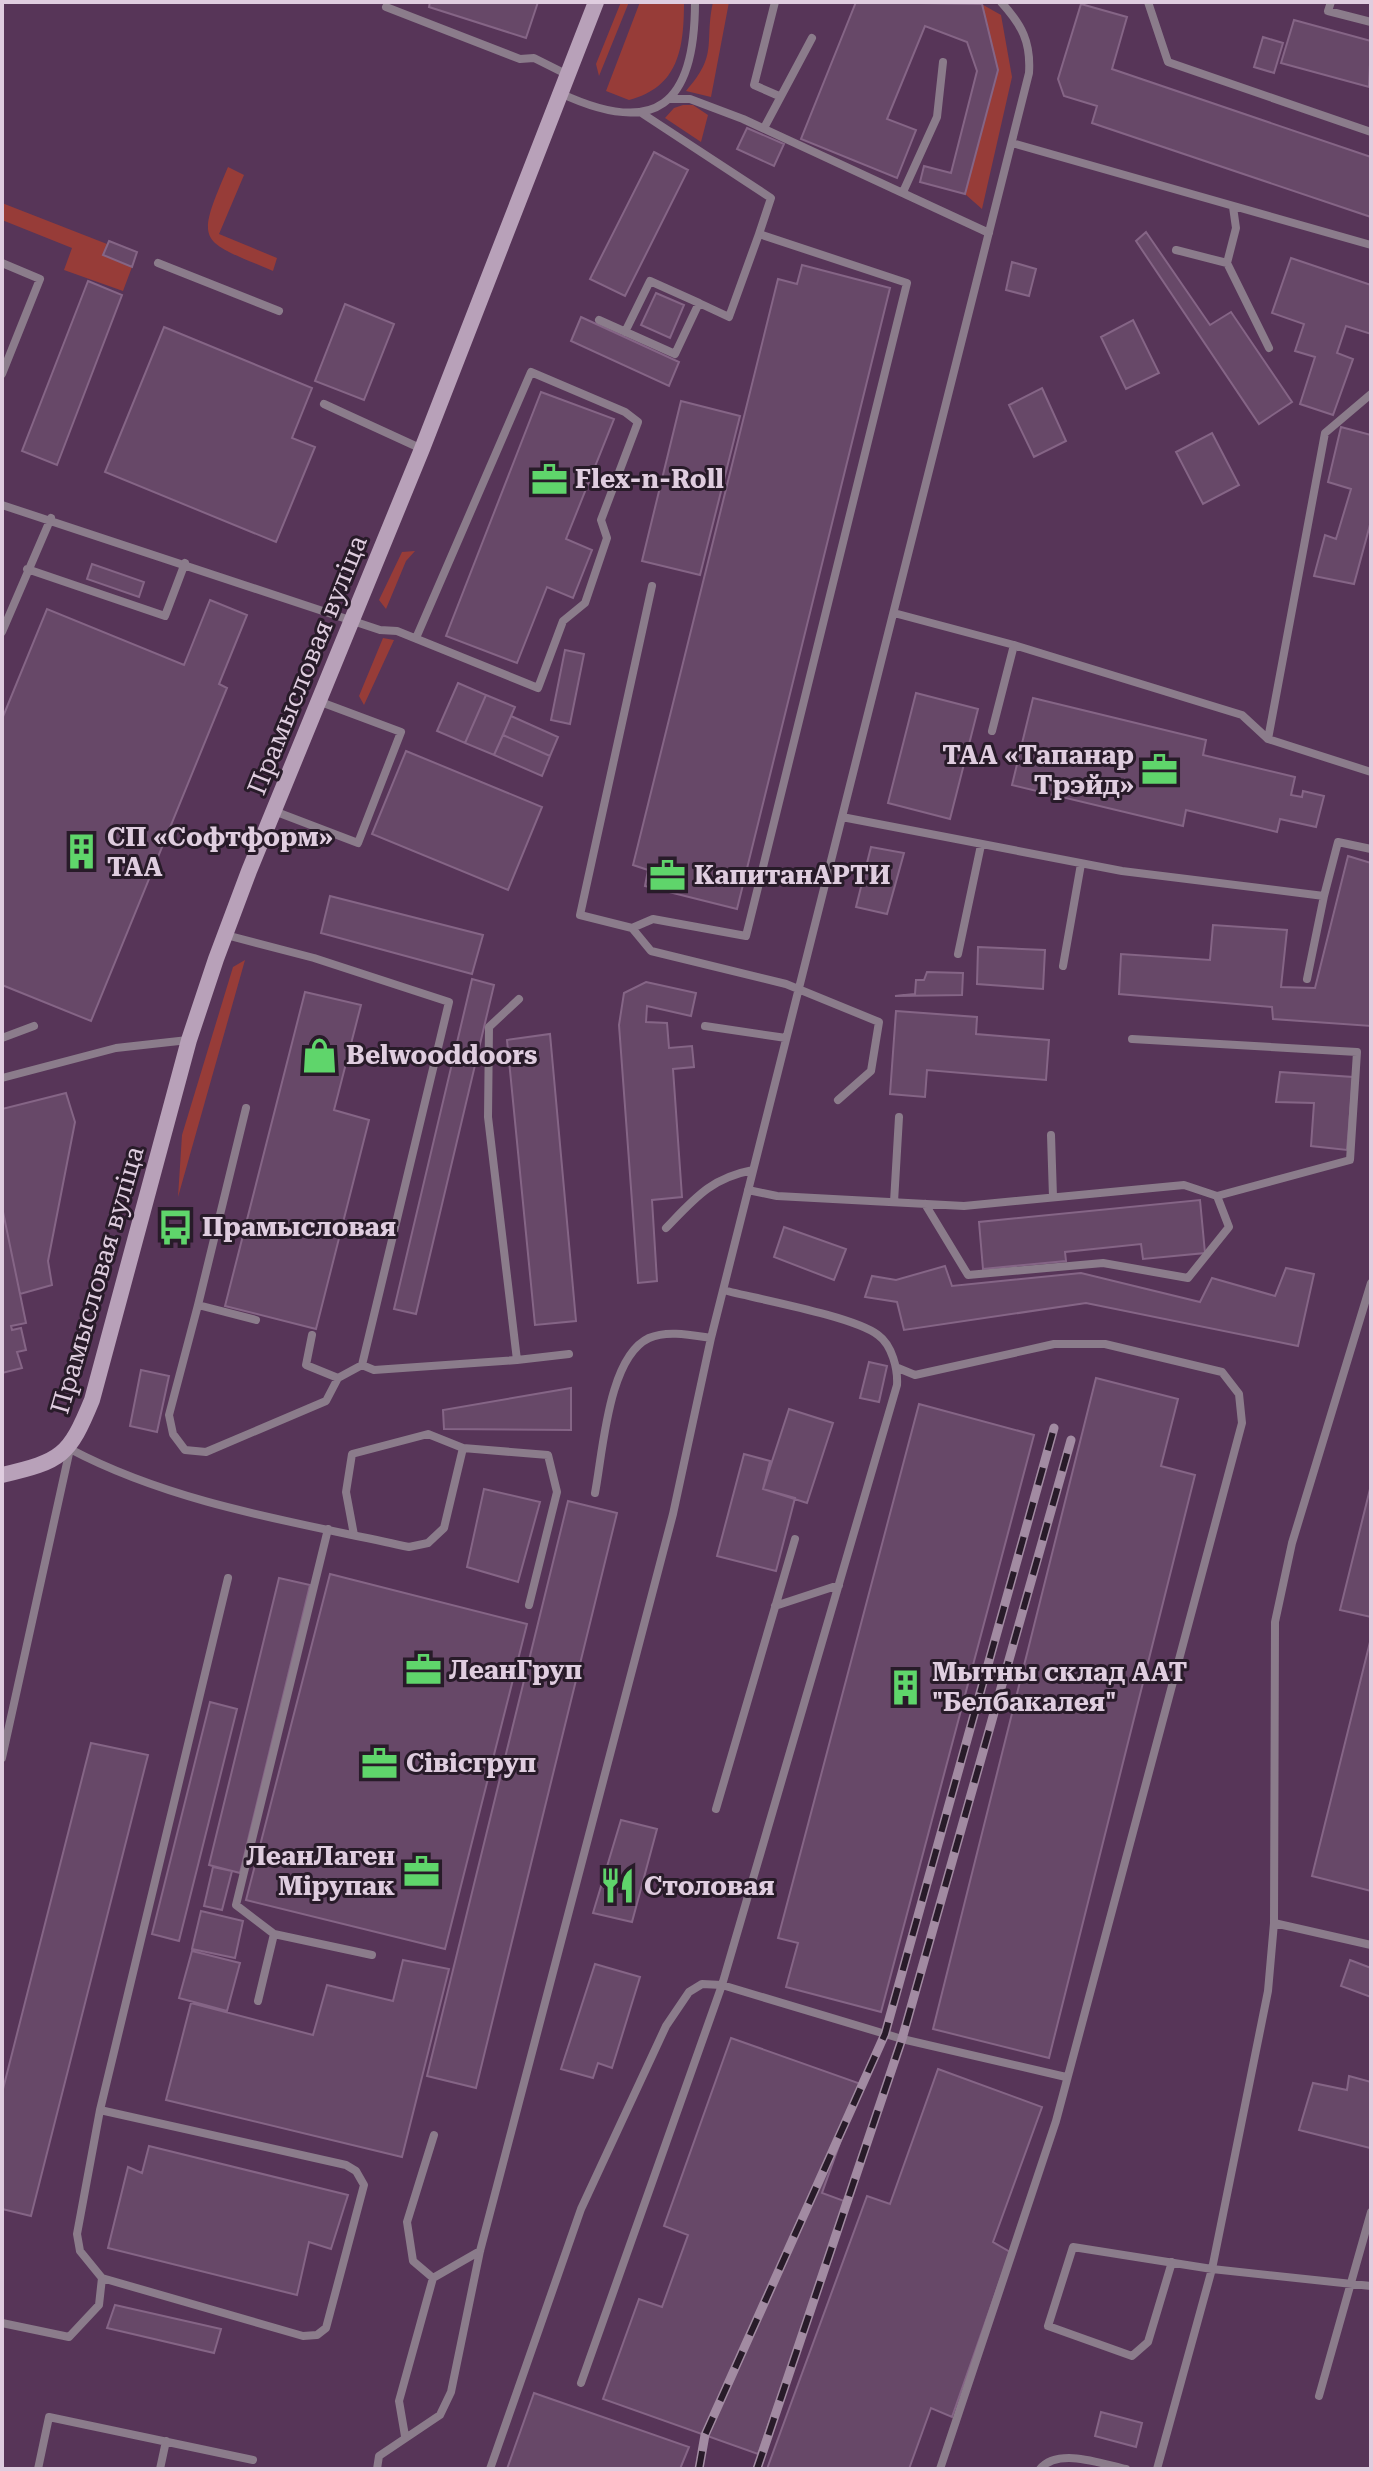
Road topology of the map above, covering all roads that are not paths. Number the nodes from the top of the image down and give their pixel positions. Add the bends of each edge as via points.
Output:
1 (596, 2) edge
2 (695, 2) edge
3 (775, 2) edge
4 (1001, 2) edge
5 (1148, 2) edge
6 (1331, 2) edge
7 (386, 7) dead end
8 (1371, 22) edge
9 (812, 38) dead end
10 (943, 62) dead end
11 (566, 74) junction
12 (559, 92) junction
13 (779, 96) junction
14 (669, 99) junction
15 (643, 114) junction
16 (764, 128) junction
17 (1371, 132) edge
18 (1012, 143) junction
19 (903, 192) junction
20 (1233, 207) junction
21 (989, 233) junction
22 (759, 234) junction
23 (1371, 245) edge
24 (1176, 250) dead end
25 (2, 263) edge
26 (158, 263) dead end
27 (1227, 263) junction
28 (699, 303) junction
29 (279, 311) dead end
30 (599, 320) dead end
31 (625, 332) junction
32 (1269, 348) dead end
33 (2, 374) edge
34 (1371, 394) edge
35 (324, 404) dead end
36 (422, 449) junction
37 (2, 505) edge
38 (51, 518) junction
39 (185, 563) junction
40 (27, 569) junction
41 (652, 586) dead end
42 (894, 613) junction
43 (352, 619) junction
44 (2, 632) edge
45 (416, 638) junction
46 (1014, 645) junction
47 (318, 701) junction
48 (992, 731) dead end
49 (1268, 739) junction
50 (1371, 772) edge
51 (273, 811) junction
52 (842, 817) junction
53 (981, 845) junction
54 (1371, 849) edge
55 (1081, 864) junction
56 (1324, 896) junction
57 (632, 928) junction
58 (226, 935) junction
59 (958, 954) dead end
60 (1063, 966) dead end
61 (1307, 979) dead end
62 (799, 988) junction
63 (519, 999) dead end
64 (34, 1026) dead end
65 (705, 1026) dead end
66 (2, 1038) edge
67 (786, 1038) junction
68 (1132, 1039) dead end
69 (189, 1040) junction
70 (2, 1078) edge
71 (838, 1100) dead end
72 (246, 1108) dead end
73 (899, 1117) dead end
74 (1051, 1135) dead end
75 (753, 1170) junction
76 (748, 1190) junction
77 (1217, 1196) junction
78 (1053, 1197) junction
79 (894, 1202) junction
80 (925, 1204) junction
81 (666, 1228) dead end
82 (1371, 1283) edge
83 (723, 1290) junction
84 (198, 1305) junction
85 (256, 1320) dead end
86 (312, 1335) dead end
87 (711, 1338) junction
88 (569, 1354) dead end
89 (517, 1360) junction
90 (362, 1365) junction
91 (898, 1368) junction
92 (338, 1378) junction
93 (463, 1448) junction
94 (70, 1449) junction
95 (2, 1475) edge
96 (595, 1493) dead end
97 (328, 1529) junction
98 (354, 1535) junction
99 (795, 1539) dead end
100 (228, 1578) dead end
101 (839, 1585) junction
102 (529, 1605) dead end
103 (775, 1606) junction
104 (2, 1758) edge
105 (716, 1809) dead end
106 (1274, 1923) junction
107 (274, 1934) junction
108 (1371, 1945) edge
109 (372, 1955) dead end
110 (722, 1985) junction
111 (258, 2001) dead end
112 (1066, 2077) junction
113 (100, 2110) junction
114 (434, 2135) dead end
115 (1371, 2212) edge
116 (480, 2251) junction
117 (1172, 2262) junction
118 (1212, 2269) junction
119 (102, 2278) junction
120 (433, 2278) junction
121 (1351, 2283) junction
122 (1371, 2286) edge
123 (2, 2323) edge
124 (581, 2383) dead end
125 (1319, 2396) dead end
126 (405, 2436) junction
127 (166, 2441) junction
128 (253, 2460) dead end
129 (38, 2469) edge
130 (160, 2469) edge
131 (377, 2469) edge
132 (490, 2469) edge
133 (940, 2469) edge
134 (1040, 2469) edge
135 (1126, 2469) edge
136 (1157, 2469) edge

1 - 11 main road, Прамысловая вуліца
2 - 14 lane via 692,55
3 - 13 lane via 754,85
4 - 18 lane via 1025,32 1031,50
5 - 17 lane via 1168,62
6 - 8 lane via 1328,11
7 - 11 lane
9 - 13 lane
10 - 19 lane via 937,117
11 - 12 main road, Прамысловая вуліца
12 - 15 lane via 596,109
12 - 36 main road, Прамысловая вуліца
13 - 16 lane
14 - 15 lane
14 - 16 lane via 690,99
15 - 22 lane via 771,198
16 - 19 lane
18 - 20 lane
18 - 21 lane
19 - 21 lane
20 - 23 lane
20 - 27 lane via 1236,228
21 - 42 lane
22 - 28 lane via 729,317
22 - 57 lane via 907,283 746,936 653,919
24 - 27 lane
25 - 33 lane via 40,279
26 - 29 lane
27 - 32 lane
28 - 31 lane via 650,281
28 - 31 lane via 675,354
30 - 31 lane
34 - 49 lane via 1325,433
35 - 36 lane
36 - 43 main road, Прамысловая вуліца
37 - 38 lane
38 - 39 lane
38 - 40 lane
39 - 40 lane via 165,616
39 - 43 lane
40 - 44 lane
41 - 57 lane via 580,915
42 - 46 lane
42 - 52 lane
43 - 45 lane
43 - 47 main road, Прамысловая вуліца
45 - 45 lane via 531,372 638,422 601,520 607,538 585,603 563,621 538,688
46 - 48 lane
46 - 49 lane via 1242,715
47 - 51 main road, Прамысловая вуліца
47 - 51 lane via 401,732 358,843
49 - 50 lane
51 - 58 main road, Прамысловая вуліца
52 - 53 lane
52 - 62 lane
53 - 55 lane
53 - 59 lane
54 - 56 lane via 1338,842
55 - 56 lane
55 - 60 lane
56 - 61 lane
57 - 62 lane via 651,951
58 - 69 main road, Прамысловая вуліца
58 - 90 lane via 449,1002
62 - 67 lane
62 - 71 lane via 879,1022 871,1071
63 - 89 lane via 489,1027 488,1102
64 - 66 lane
65 - 67 lane
67 - 75 lane
68 - 77 lane via 1357,1052 1350,1160
69 - 70 lane via 116,1048
69 - 94 main road, Прамысловая вуліца via 92,1400
72 - 84 lane
73 - 79 lane
74 - 78 lane
75 - 76 lane
75 - 81 lane via 727,1175 701,1192
76 - 79 lane
76 - 83 lane
77 - 78 lane via 1184,1185
77 - 80 lane via 1229,1227 1188,1278 1103,1263 968,1275
78 - 80 lane via 964,1206
79 - 80 lane
82 - 106 lane via 1292,1543 1275,1622
83 - 87 lane
83 - 91 lane via 857,1325 880,1336
84 - 85 lane
84 - 92 lane via 169,1415 173,1434 185,1450 206,1452 326,1401
86 - 92 lane via 306,1365
87 - 96 lane via 651,1337 631,1349 617,1379
87 - 116 lane via 673,1514
88 - 89 lane
89 - 90 lane via 374,1370
90 - 92 lane
91 - 101 lane
91 - 112 lane via 915,1375 1054,1344 1105,1344 1222,1372 1239,1394 1242,1423
93 - 98 lane via 444,1528 428,1543 409,1547
93 - 98 lane via 428,1434 352,1454 346,1492
93 - 102 lane via 548,1455 557,1492
94 - 95 main road
94 - 97 lane via 115,1473 167,1490
94 - 104 lane
97 - 98 lane
97 - 107 lane via 236,1905
99 - 103 lane
100 - 113 lane
101 - 103 lane
101 - 110 lane
103 - 105 lane
106 - 108 lane
106 - 118 lane via 1268,1991
107 - 109 lane
107 - 111 lane
110 - 112 lane via 902,2039
110 - 124 lane
110 - 132 lane via 702,1984 689,1992 666,2026 581,2209
112 - 133 lane
113 - 119 lane via 77,2234 80,2251
113 - 119 lane via 346,2165 364,2185 326,2328 317,2335 303,2336
114 - 120 lane via 407,2222 413,2261
115 - 121 lane
116 - 120 lane
116 - 126 lane via 451,2392 440,2415
117 - 117 lane via 1073,2247 1048,2326 1132,2356 1148,2342
117 - 118 lane
118 - 121 lane
118 - 136 lane
119 - 123 lane via 99,2305 69,2337
120 - 126 lane via 399,2401
121 - 122 lane
121 - 125 lane
126 - 131 lane via 379,2456
127 - 128 lane
127 - 129 lane via 49,2417
127 - 130 lane
134 - 135 lane via 1067,2457

